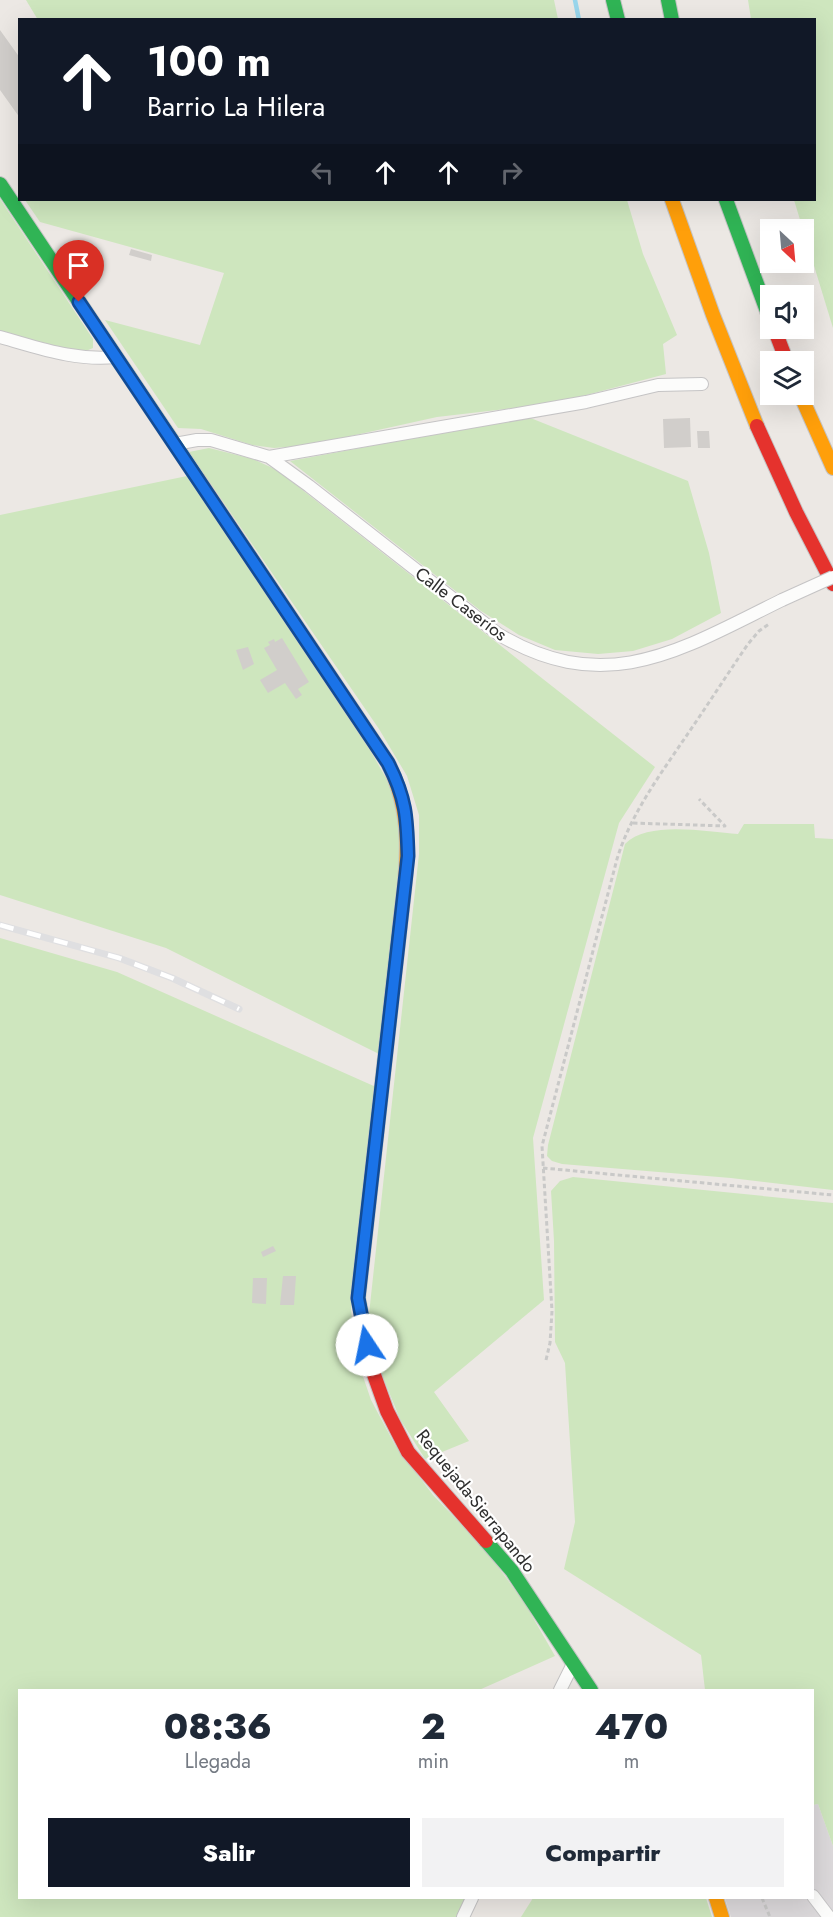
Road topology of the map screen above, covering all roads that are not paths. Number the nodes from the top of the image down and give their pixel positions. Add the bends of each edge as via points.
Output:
1 (613, 0) edge
2 (668, 0) edge
3 (618, 18) edge
4 (672, 18) edge
5 (0, 184) edge
6 (672, 201) edge
7 (726, 201) edge
8 (760, 292) edge
9 (0, 337) edge
10 (116, 357) junction
11 (702, 384) dead end
12 (806, 405) edge
13 (175, 444) junction
14 (269, 457) junction
15 (833, 468) edge
16 (833, 577) edge
17 (833, 584) edge
18 (573, 1664) junction
19 (560, 1689) edge
20 (590, 1689) edge
21 (814, 1897) edge
22 (472, 1899) edge
23 (716, 1899) edge
24 (463, 1917) edge
25 (722, 1917) edge
26 (829, 1917) edge

1 - 3 main road
2 - 4 main road
5 - 10 main road, Requejada-Sierrapando
6 - 17 main road via 747,399 791,502
7 - 8 main road
9 - 10 street via 73,357
10 - 13 main road, Requejada-Sierrapando
11 - 14 street, Calle Caseríos via 658,385 586,402
12 - 15 main road
13 - 14 street, Calle Caseríos via 211,440
13 - 18 main road, Requejada-Sierrapando via 388,763 405,802 408,856 358,1298 373,1372 408,1452 512,1571
14 - 16 street, Calle Caseríos, bridge via 498,634 544,655 608,665 647,660 685,647
18 - 19 street
18 - 20 main road, Requejada-Sierrapando
21 - 26 street
22 - 24 street
23 - 25 main road

